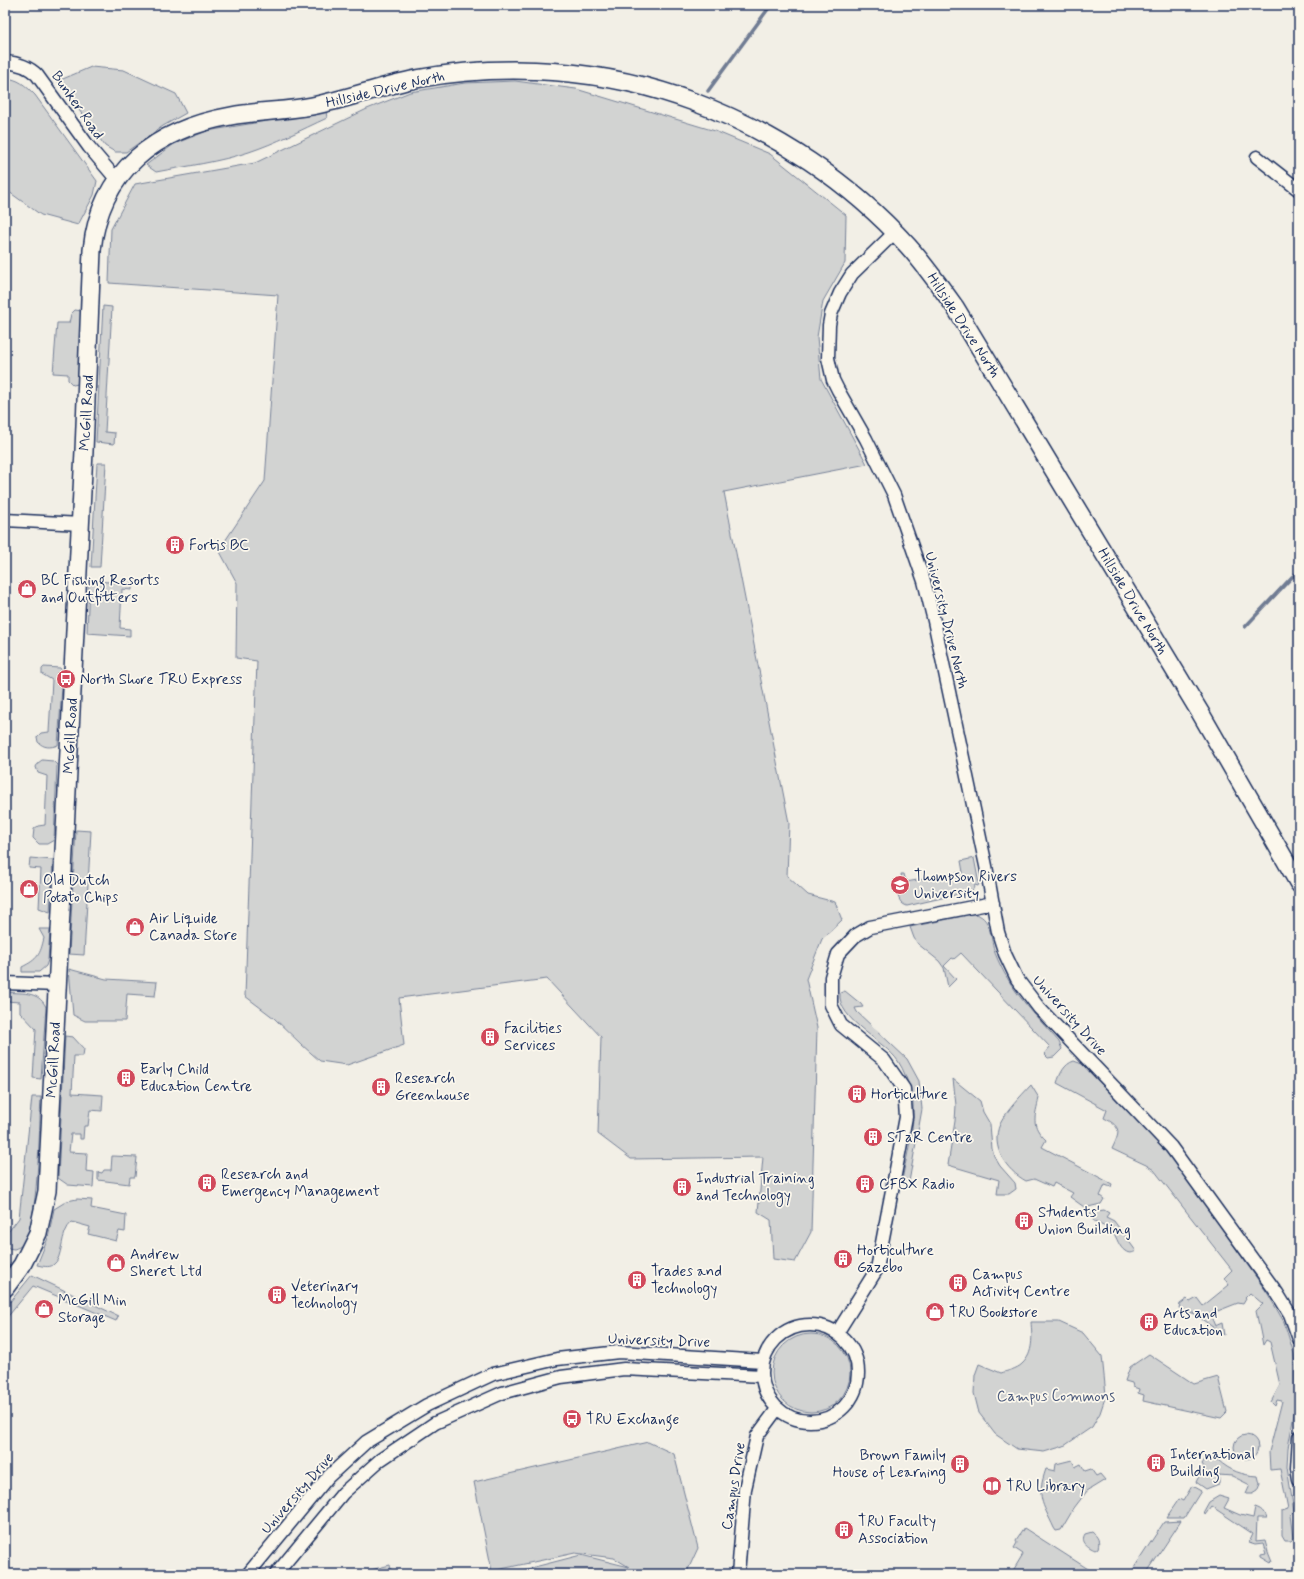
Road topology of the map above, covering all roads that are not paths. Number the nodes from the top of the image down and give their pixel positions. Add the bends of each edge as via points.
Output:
1 (5, 62) edge
2 (1257, 157) dead end
3 (117, 180) junction
4 (840, 184) junction
5 (1299, 190) edge
6 (890, 236) junction
7 (935, 280) junction
8 (5, 520) edge
9 (81, 524) junction
10 (1299, 884) edge
11 (993, 903) junction
12 (5, 982) edge
13 (57, 985) junction
14 (5, 1288) edge
15 (837, 1333) junction
16 (1299, 1339) edge
17 (763, 1360) junction
18 (762, 1376) junction
19 (777, 1409) junction
20 (1299, 1437) edge
21 (1299, 1480) edge
22 (248, 1574) edge
23 (276, 1574) edge
24 (738, 1574) edge

1 - 3 street, Bunker Road via 21,64 37,75 89,147
2 - 5 street
3 - 4 street, Hillside Drive North via 125,169 150,147 193,125 237,115 312,106 428,77 526,70 599,77 648,87 689,100 763,133 808,160
3 - 9 street, McGill Road via 101,211 93,242
4 - 6 street via 852,201
4 - 7 street, Hillside Drive North via 889,226
6 - 7 street via 923,272
6 - 11 street, University Drive North via 852,274 840,293 829,325 828,358 838,390 894,495 924,581
7 - 10 street, Hillside Drive North via 969,329 1201,714
8 - 9 street
9 - 13 street, McGill Road
11 - 15 street via 870,927 855,936 838,954 831,977 831,1005 841,1025 884,1060 904,1089 906,1117 877,1269
11 - 16 street, University Drive via 998,932 1017,979 1039,1008 1171,1147 1277,1293 1290,1314
12 - 13 street
13 - 14 street, McGill Road via 47,1190 38,1233 22,1266
15 - 17 street via 823,1326 808,1324 793,1327 769,1346
15 - 19 street via 848,1343 856,1357 859,1372 857,1387 850,1401 839,1412 813,1422 788,1416
17 - 18 street
17 - 22 street, University Drive via 619,1352 557,1359 493,1374 426,1405 366,1442 328,1477
18 - 19 street via 764,1388
18 - 23 street, University Drive via 624,1369 561,1377 502,1393 435,1423 380,1460 343,1493
19 - 24 street, Campus Drive via 757,1436 745,1488
20 - 21 street

